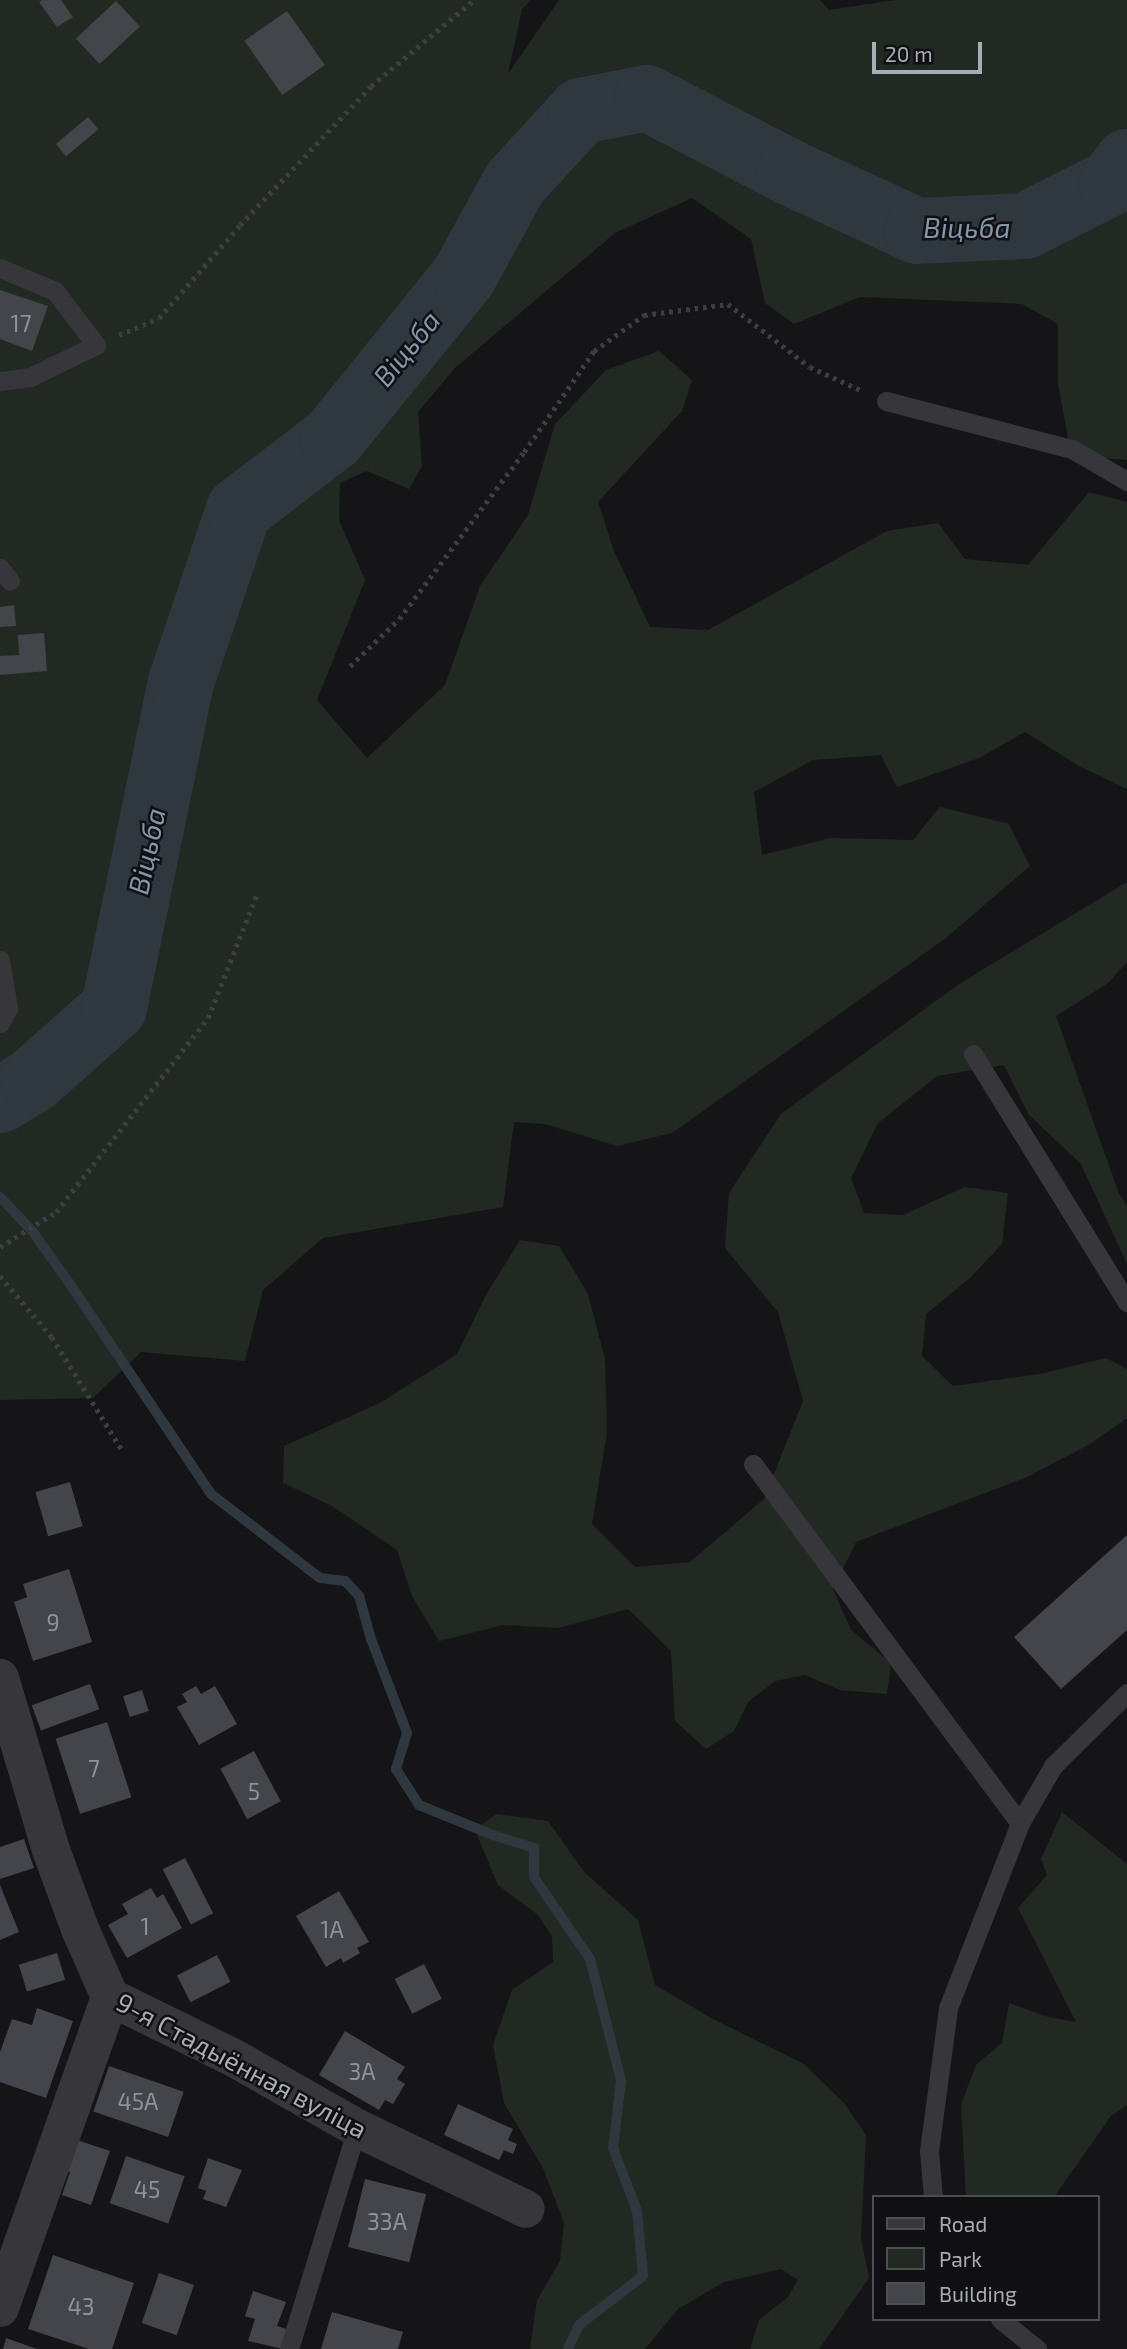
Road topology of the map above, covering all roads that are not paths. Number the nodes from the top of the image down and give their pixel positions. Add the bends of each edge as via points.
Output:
1 (0, 268) edge
2 (0, 381) edge
3 (886, 401) road end
4 (1127, 481) edge
5 (0, 960) edge
6 (0, 1023) edge
7 (973, 1054) dead end
8 (1127, 1302) edge
9 (753, 1464) dead end
10 (0, 1678) edge
11 (1127, 1693) edge
12 (1020, 1823) junction
13 (110, 1997) junction
14 (357, 2128) junction
15 (933, 2195) edge
16 (526, 2209) dead end
17 (0, 2308) edge
18 (1002, 2321) edge
19 (289, 2349) edge
20 (1037, 2349) edge

1 - 2 lane via 55,291 96,345 30,377
3 - 4 lane via 1072,449
5 - 6 lane via 8,1008
7 - 8 lane
9 - 12 lane
10 - 13 street, 9-я Стадыённая вуліца via 51,1850
11 - 12 lane via 1053,1766
12 - 15 lane via 948,2008 929,2151
13 - 14 street, 9-я Стадыённая вуліца via 236,2059
13 - 17 street
14 - 16 street, 9-я Стадыённая вуліца
14 - 19 lane
18 - 20 lane

